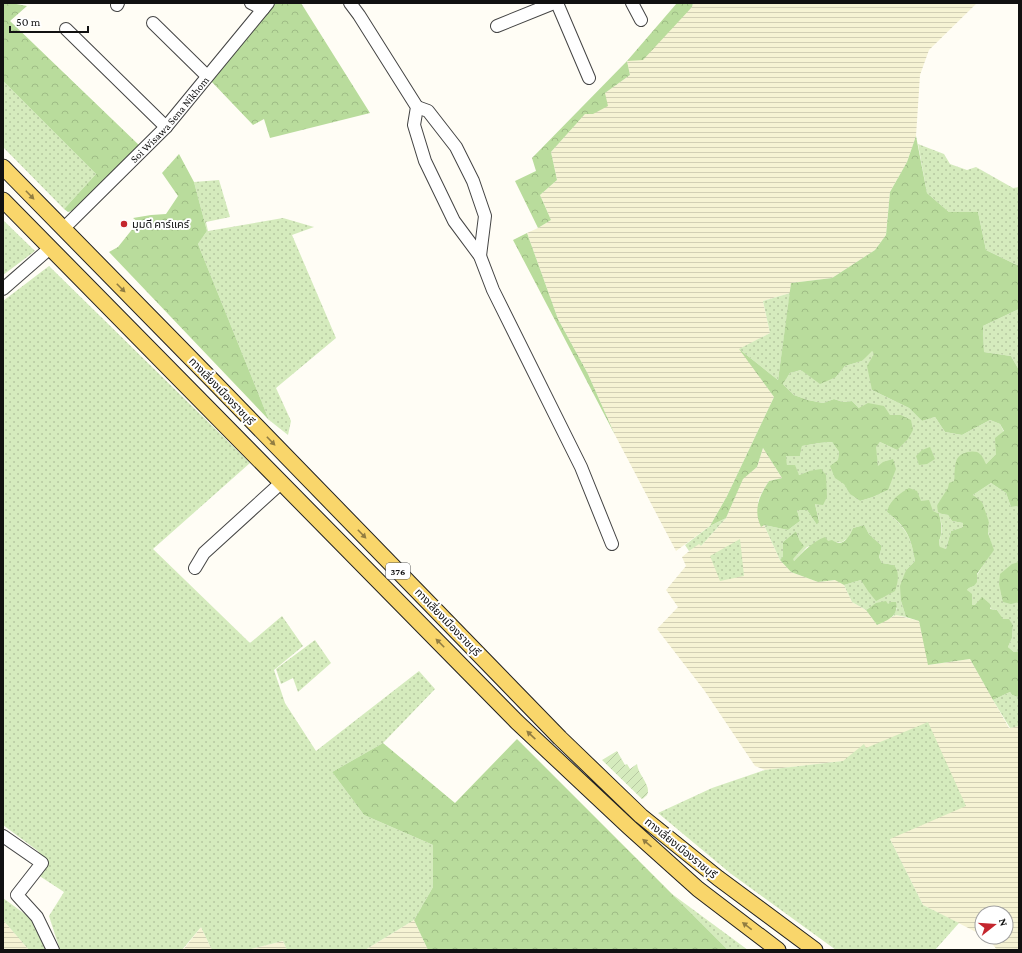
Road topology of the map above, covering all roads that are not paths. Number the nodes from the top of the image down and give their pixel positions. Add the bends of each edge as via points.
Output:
1 (251, 3) edge
2 (350, 3) edge
3 (556, 3) edge
4 (632, 3) edge
5 (266, 6) edge
6 (641, 20) dead end
7 (153, 23) dead end
8 (497, 26) dead end
9 (66, 29) dead end
10 (207, 76) junction
11 (589, 78) dead end
12 (417, 108) junction
13 (166, 127) junction
14 (3, 167) edge
15 (3, 200) edge
16 (63, 229) junction
17 (50, 248) junction
18 (480, 256) junction
19 (3, 289) edge
20 (282, 482) junction
21 (612, 544) dead end
22 (195, 568) dead end
23 (560, 738) junction
24 (548, 751) junction
25 (3, 836) edge
26 (53, 950) edge
27 (778, 950) edge
28 (815, 950) edge

1 - 5 street
2 - 12 street
3 - 8 street
3 - 11 street
4 - 6 street
5 - 10 street, Soi Wisawa Sena Nikhom
7 - 10 street
9 - 13 street
10 - 13 street, Soi Wisawa Sena Nikhom
12 - 18 street via 414,125 426,162 454,221
12 - 18 street via 428,111 456,147 473,181 484,216
13 - 16 street, Soi Wisawa Sena Nikhom
14 -> 16 main road, ทางเลี่ยงเมืองราชบุรี / 376
15 - 17 main road, ทางเลี่ยงเมืองราชบุรี / 376
16 -> 23 main road, ทางเลี่ยงเมืองราชบุรี / 376
17 - 19 street
17 - 20 main road, ทางเลี่ยงเมืองราชบุรี / 376
18 - 21 street via 493,290 580,466
20 - 22 street via 204,553
24 -> 20 main road, ทางเลี่ยงเมืองราชบุรี / 376
23 - 24 main road
23 - 28 main road, ทางเลี่ยงเมืองราชบุรี / 376 via 641,816 718,878
27 -> 24 main road, ทางเลี่ยงเมืองราชบุรี / 376 via 698,889
25 - 26 street via 42,863 17,895 37,917

